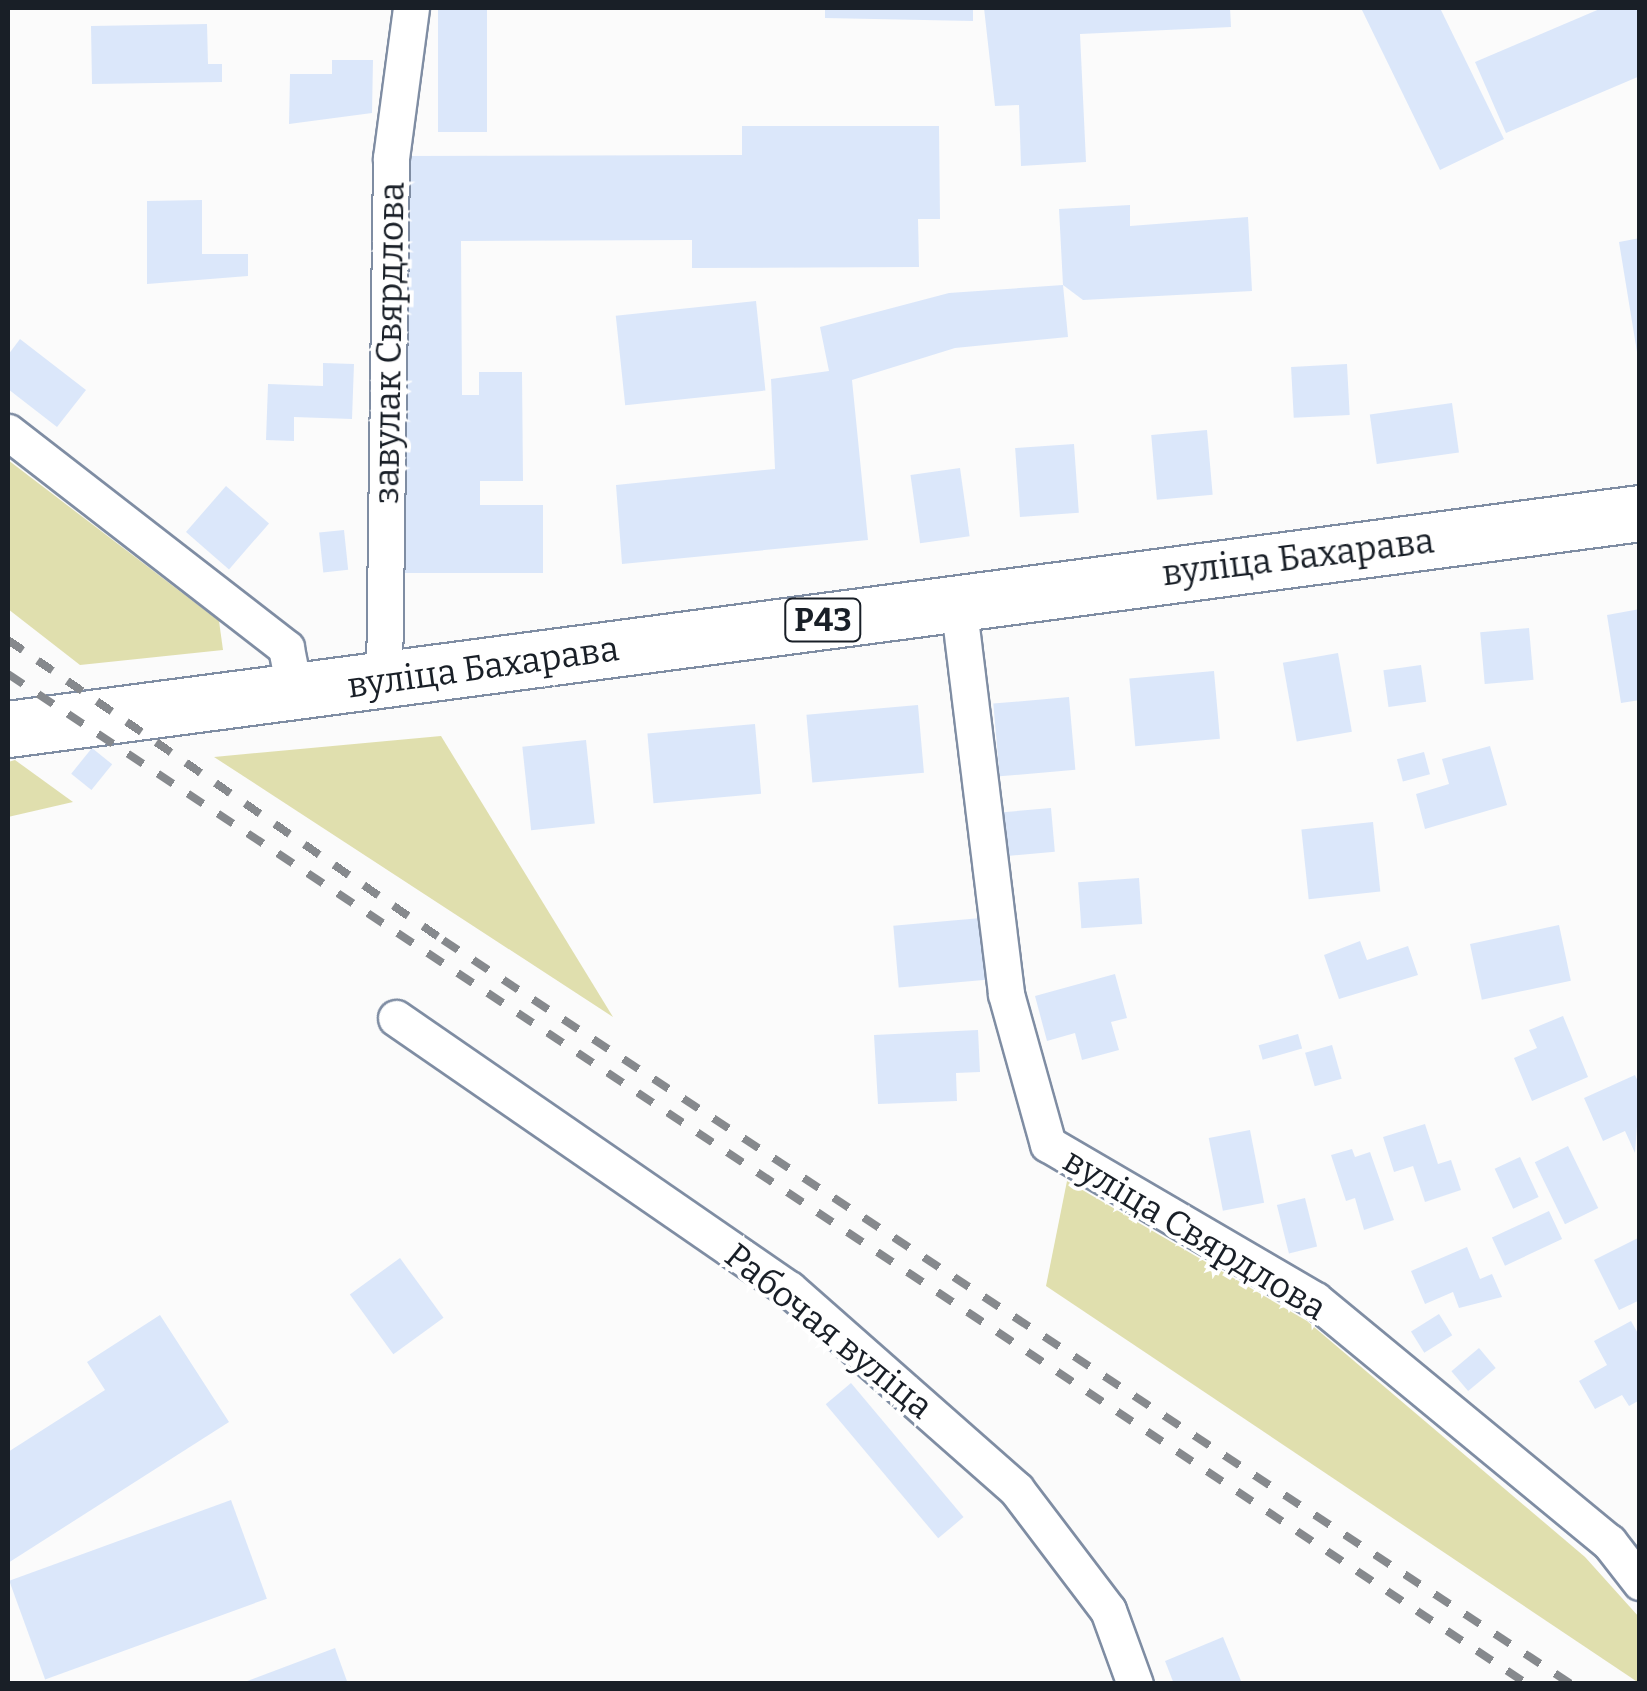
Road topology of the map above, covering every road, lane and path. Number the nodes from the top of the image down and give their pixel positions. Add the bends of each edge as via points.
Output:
1 (411, 8) edge
2 (8, 432) edge
3 (1640, 512) edge
4 (958, 602) junction
5 (384, 680) junction
6 (295, 693) junction
7 (8, 730) edge
8 (396, 1018) dead end
9 (1640, 1582) edge
10 (1136, 1684) edge

1 - 5 street, завулак Свярдлова via 392,158
2 - 6 street via 286,648
3 - 4 main road, вуліца Бахарава / Р43
4 - 5 main road, вуліца Бахарава / Р43
4 - 9 street, вуліца Свярдлова via 1006,994 1048,1144 1315,1300 1609,1542
5 - 6 main road, вуліца Бахарава / Р43
6 - 7 main road, вуліца Бахарава / Р43
8 - 10 street, Рабочая вуліца via 789,1289 1016,1489 1108,1610

